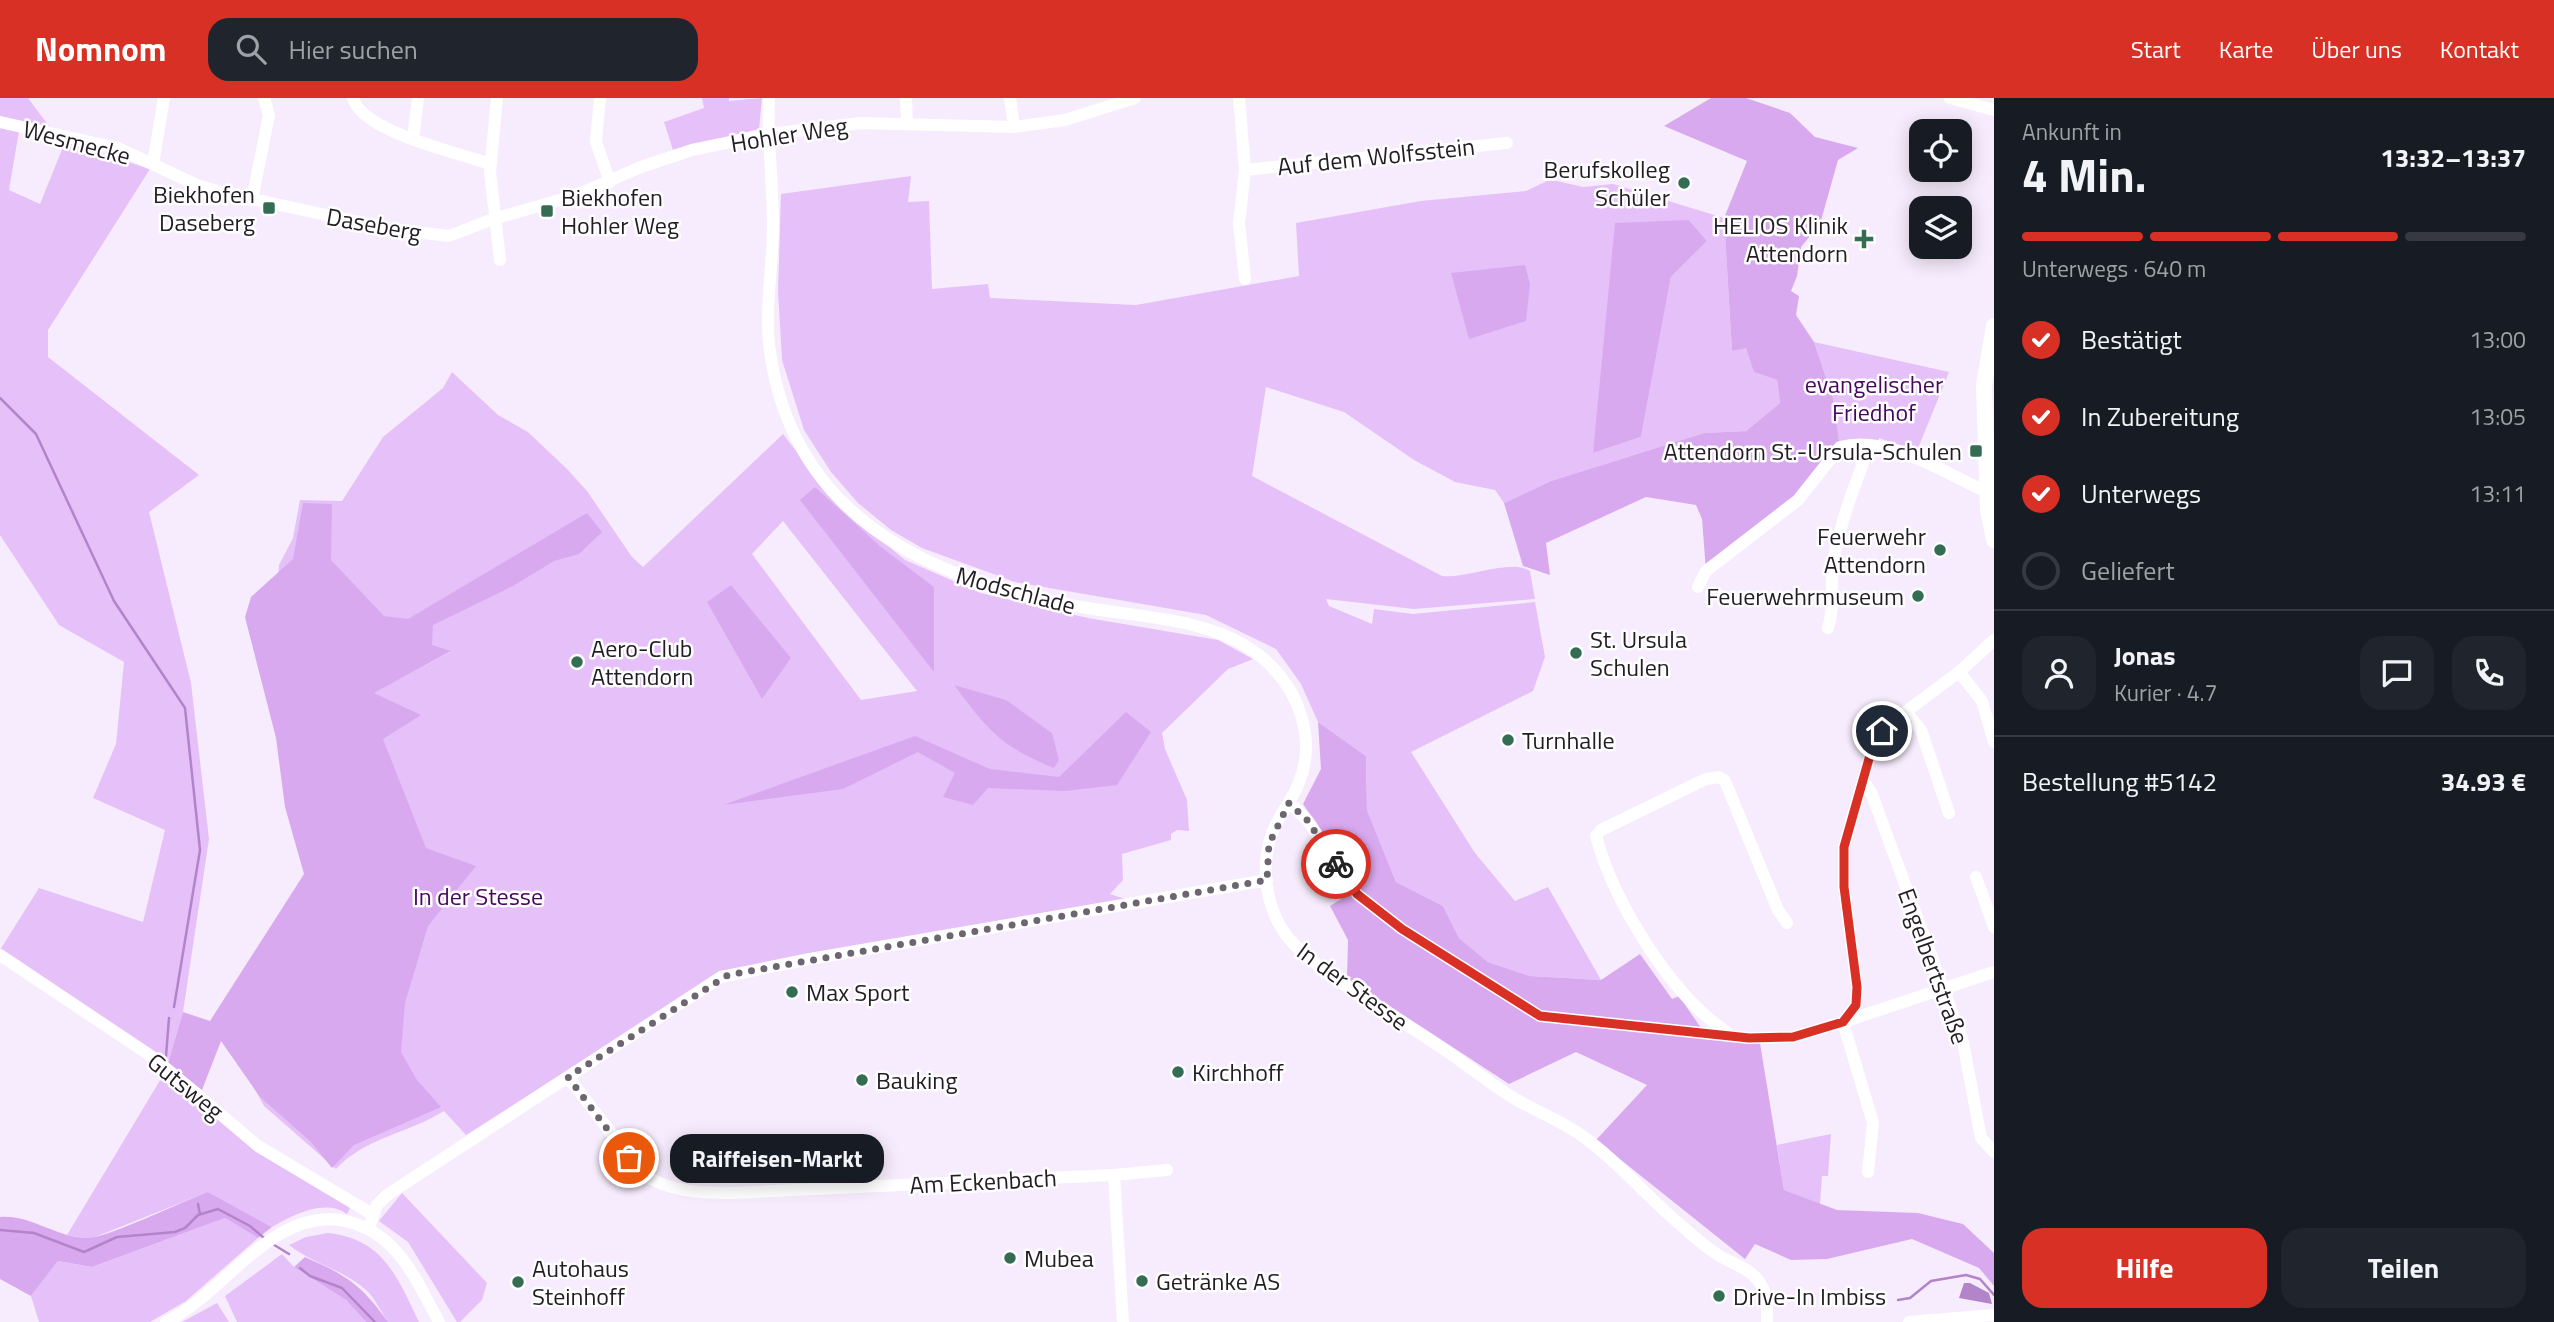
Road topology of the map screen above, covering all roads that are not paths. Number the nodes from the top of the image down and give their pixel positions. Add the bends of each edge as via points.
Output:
1 (164, 98) edge
2 (264, 98) edge
3 (353, 98) edge
4 (418, 98) edge
5 (497, 98) edge
6 (601, 98) edge
7 (769, 98) edge
8 (906, 98) edge
9 (1010, 98) edge
10 (1135, 98) edge
11 (1239, 98) edge
12 (1950, 98) edge
13 (1994, 110) edge
14 (0, 122) edge
15 (907, 124) junction
16 (1014, 127) junction
17 (770, 134) junction
18 (413, 139) junction
19 (1507, 143) dead end
20 (153, 164) junction
21 (490, 164) junction
22 (1245, 170) junction
23 (610, 181) junction
24 (252, 200) junction
25 (493, 219) junction
26 (500, 260) dead end
27 (1245, 279) dead end
28 (1994, 326) edge
29 (1870, 445) junction
30 (1991, 494) edge
31 (1994, 540) edge
32 (1698, 587) dead end
33 (1828, 628) dead end
34 (1994, 640) edge
35 (1959, 671) junction
36 (1906, 712) junction
37 (1994, 742) edge
38 (1863, 781) junction
39 (1289, 803) junction
40 (1949, 813) dead end
41 (1976, 877) dead end
42 (1267, 880) junction
43 (1787, 923) dead end
44 (1994, 927) edge
45 (0, 955) edge
46 (1994, 972) edge
47 (1941, 990) junction
48 (1843, 1022) junction
49 (1730, 1034) junction
50 (568, 1077) junction
51 (1994, 1152) edge
52 (1167, 1170) dead end
53 (1868, 1172) dead end
54 (1114, 1174) junction
55 (372, 1214) junction
56 (369, 1227) junction
57 (1994, 1315) edge
58 (166, 1322) edge
59 (439, 1322) edge
60 (1123, 1322) edge
61 (1767, 1322) edge
62 (1909, 1322) edge

1 - 20 street
2 - 24 street via 269,115
3 - 18 street via 364,117
4 - 18 street
5 - 21 street
6 - 23 street via 596,142
7 - 17 street, Modschlade
8 - 15 street
9 - 16 street
10 - 16 street, Hohler Weg via 1065,120
11 - 22 street
12 - 13 street
14 - 20 street, Wesmecke via 118,148
15 - 16 street, Hohler Weg
15 - 17 street, Hohler Weg via 860,123
17 - 23 street, Hohler Weg via 692,150
17 - 39 street, Modschlade via 769,342 784,407 822,478 843,503 891,543 945,572 1049,602 1198,627 1257,654 1279,674 1302,718 1304,762
18 - 21 street
19 - 22 street, Auf dem Wolfsstein
20 - 24 street, Daseberg via 197,185
21 - 25 street
22 - 27 street via 1239,223
23 - 25 street, Hohler Weg via 574,197
24 - 25 street, Daseberg via 391,229 450,236
25 - 26 street
28 - 30 main road via 1984,384
29 - 30 street via 1895,451
29 - 32 street via 1840,447 1798,500 1706,572
29 - 33 street via 1843,517
30 - 31 main road
34 - 35 street
35 - 36 street
35 - 37 street via 1982,701
36 - 38 street via 1876,734
36 - 40 street via 1921,730
38 - 47 street, Engelbertstraße via 1871,792
38 - 48 street via 1844,847 1857,997 1854,1011
39 - 42 street, Modschlade via 1269,844
39 - 49 street via 1308,821 1357,894 1402,929 1528,1010 1540,1016
41 - 44 street
42 - 50 street via 728,975
42 - 61 street, In der Stesse via 1277,923 1300,950 1517,1100 1586,1139 1681,1226 1717,1255 1756,1277 1765,1290
43 - 49 street via 1725,781 1719,777 1706,779 1596,836 1620,897 1657,956 1682,992
45 - 55 street, Gutsweg via 153,1058 258,1146
46 - 47 street
47 - 48 street
47 - 51 street, Engelbertstraße via 1963,1042 1981,1138
48 - 49 street via 1793,1037
48 - 53 street via 1873,1123
50 - 54 street, Am Eckenbach via 642,1173 683,1189 732,1194
50 - 55 street via 413,1177 381,1200
52 - 54 street, Am Eckenbach
54 - 60 street
55 - 56 street
56 - 58 street via 315,1219 295,1224
56 - 59 street via 399,1253
57 - 62 street

